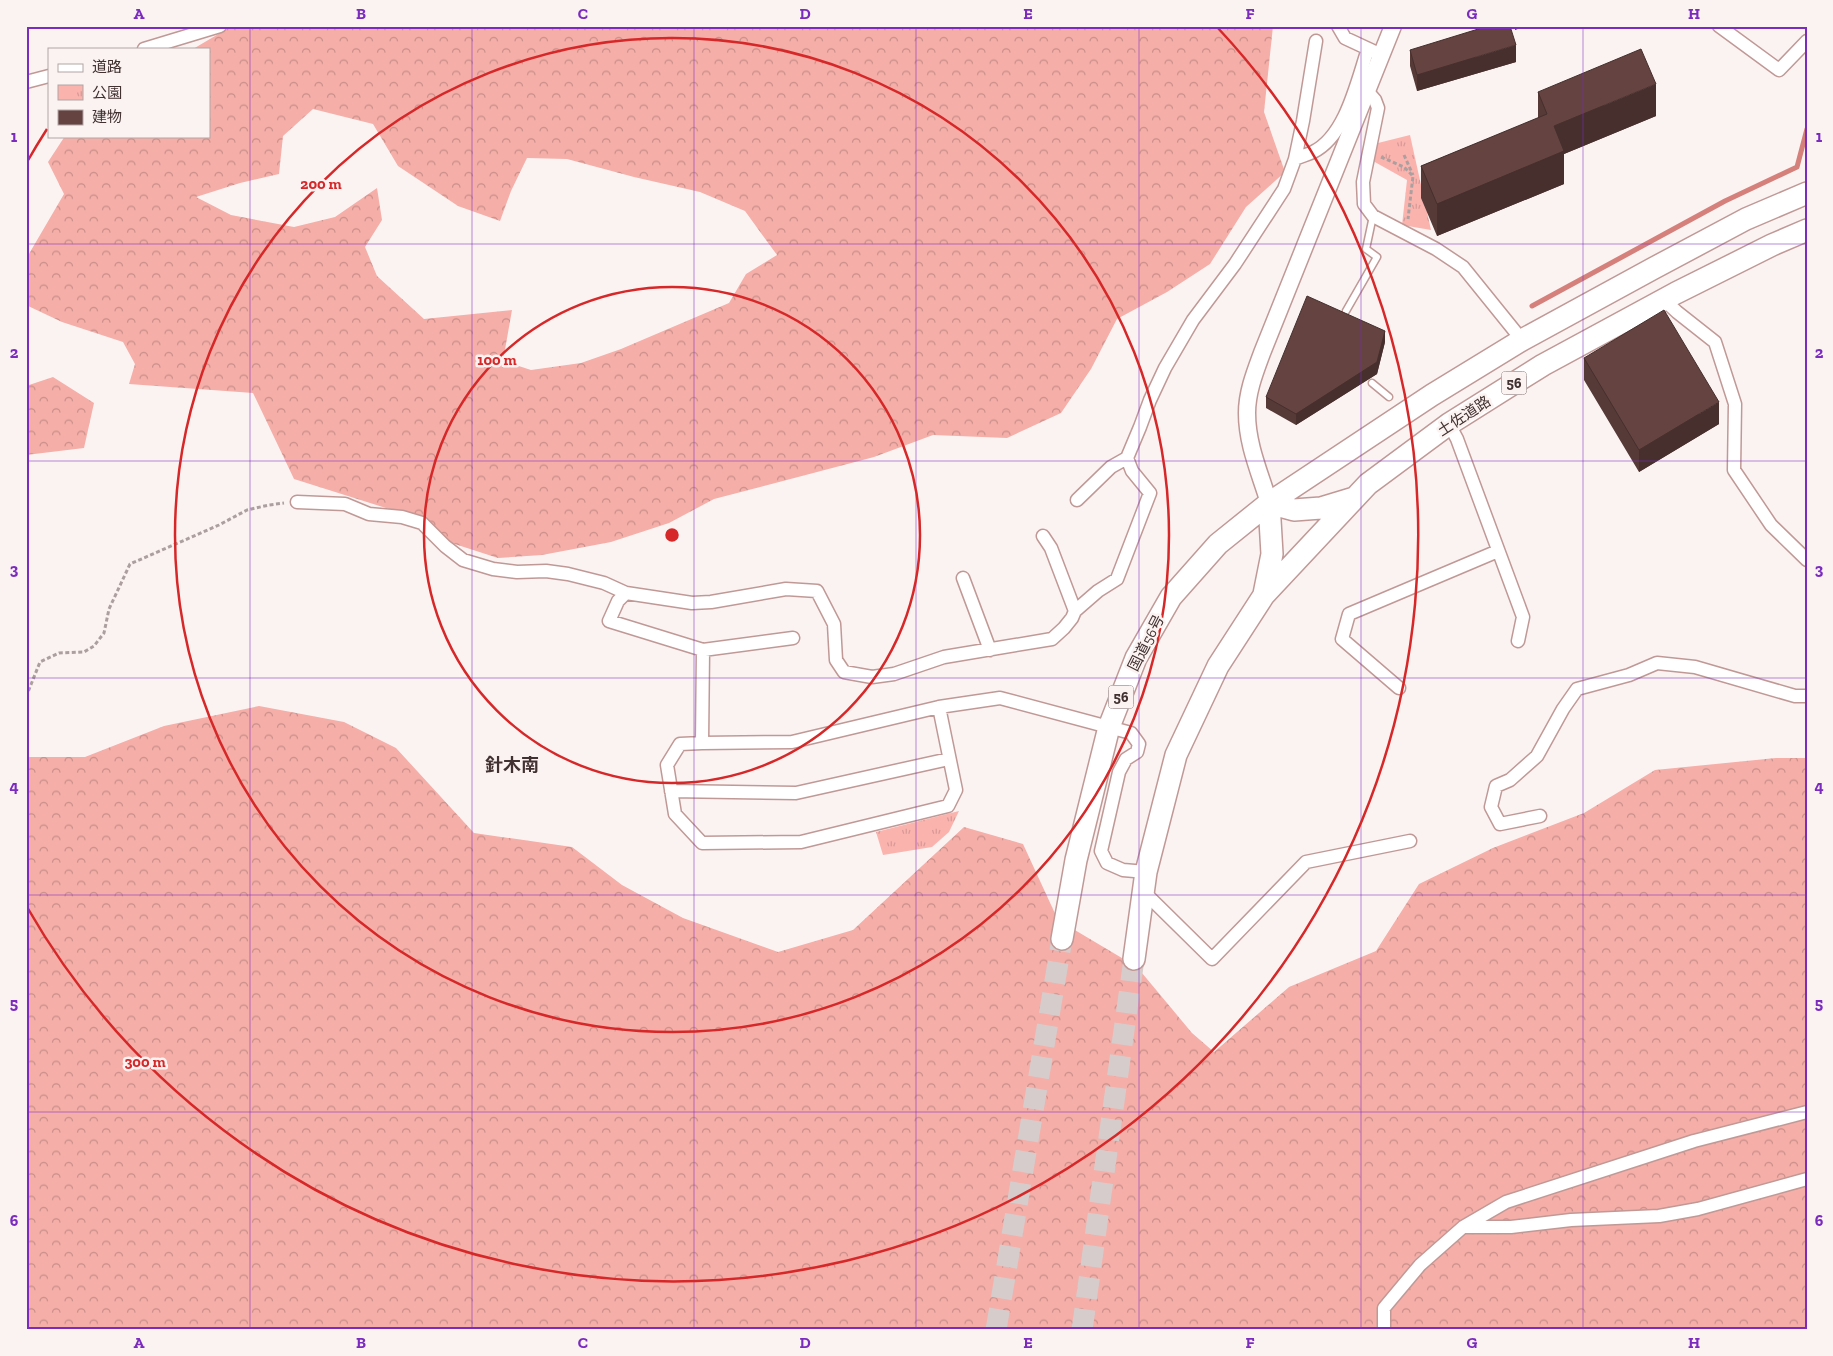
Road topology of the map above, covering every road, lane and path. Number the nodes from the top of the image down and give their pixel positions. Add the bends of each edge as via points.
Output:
1 (220, 26) edge
2 (1338, 26) edge
3 (1393, 26) edge
4 (1718, 26) edge
5 (1316, 41) dead end
6 (1807, 42) edge
7 (147, 48) edge
8 (1375, 52) junction
9 (48, 76) edge
10 (26, 82) edge
11 (1368, 92) junction
12 (1369, 152) junction
13 (1404, 155) dead end
14 (1295, 158) junction
15 (1413, 176) junction
16 (1807, 192) edge
17 (1373, 216) junction
18 (1807, 230) edge
19 (1406, 233) junction
20 (1664, 300) junction
21 (1346, 311) edge
22 (1522, 340) junction
23 (1372, 383) dead end
24 (1389, 397) dead end
25 (1449, 424) junction
26 (1127, 458) junction
27 (1354, 498) junction
28 (1077, 500) dead end
29 (297, 502) joint
30 (1269, 503) junction
31 (1043, 536) dead end
32 (1498, 551) junction
33 (1807, 560) edge
34 (963, 578) dead end
35 (626, 593) junction
36 (1264, 595) junction
37 (1075, 611) junction
38 (793, 638) dead end
39 (1518, 641) dead end
40 (703, 650) junction
41 (990, 650) junction
42 (1399, 688) dead end
43 (1807, 696) edge
44 (26, 697) edge
45 (939, 706) junction
46 (1109, 727) junction
47 (702, 743) junction
48 (949, 759) junction
49 (671, 791) junction
50 (1540, 816) dead end
51 (1410, 841) dead end
52 (1145, 882) junction
53 (1062, 939) tunnel mouth
54 (1134, 960) tunnel mouth
55 (1807, 1112) edge
56 (1807, 1179) edge
57 (1464, 1227) junction
58 (1384, 1308) junction
59 (1384, 1330) edge
60 (1393, 1330) edge

1 - 7 street
2 - 8 street via 1345,38
3 - 8 street
4 - 6 street via 1779,70
5 - 14 street
8 - 11 street
8 - 14 street via 1333,136 1314,152
9 - 10 street
11 - 12 street via 1378,108
11 - 30 street via 1252,380 1247,411 1249,435
12 - 15 path via 1404,167
12 - 17 street via 1363,182 1364,204
13 - 15 path
14 - 26 street via 1284,189 1235,264 1193,320 1165,368
15 - 19 path
16 - 22 highway, 56 via 1738,224
17 - 19 street
17 - 21 lane via 1366,249 1377,257
18 - 20 highway, 土佐道路 / 56
19 - 22 street via 1463,268
20 - 25 highway, 土佐道路 / 56 via 1543,365
20 - 33 street via 1715,342 1735,404 1734,470 1771,525
22 - 30 highway, 56 via 1432,395
23 - 24 lane
25 - 27 highway, 土佐道路 / 56
25 - 32 street
26 - 28 street via 1111,467
26 - 37 street via 1132,471 1150,493 1117,579
27 - 30 highway via 1321,508 1294,510
27 - 36 highway, 土佐道路 / 56
29 - 35 street via 345,504 370,514 402,517 422,523 463,560 493,569 568,574 604,583
29 - 44 path via 269,504 248,510 130,564 109,609 104,633 94,646 84,652 59,654 40,662
30 - 36 highway via 1272,554
30 - 46 highway, 国道56号 / 56 via 1218,544 1171,597 1136,658
31 - 37 street via 1051,548
32 - 39 street via 1522,617
32 - 42 street via 1349,614 1342,639
34 - 41 street
35 - 40 street via 618,601 609,620
35 - 41 street via 692,603 786,589 817,590 834,624 836,660 844,672 872,677 894,674 944,657
36 - 52 highway, 56 via 1218,666 1176,755
37 - 41 street via 1052,639
38 - 40 street
40 - 47 street
43 - 50 street via 1795,696 1695,667 1657,664 1577,689 1537,756 1510,780 1496,786 1491,807 1500,824
45 - 46 street via 1000,698
45 - 47 street via 792,742
45 - 48 street
46 - 52 street via 1130,733 1140,744 1137,752 1118,772 1101,851 1107,862
46 - 53 highway, 国道56号 / 56 via 1076,860
47 - 49 street via 680,744 667,765
48 - 49 street via 796,793
48 - 49 street via 956,790 948,806 801,842 702,843 675,814
51 - 52 street via 1306,862 1212,959
52 - 54 highway, 56
55 - 57 street via 1694,1141 1506,1202
56 - 57 street via 1698,1209 1659,1216 1571,1220 1511,1227
57 - 58 street via 1420,1265
58 - 59 street
58 - 60 street

